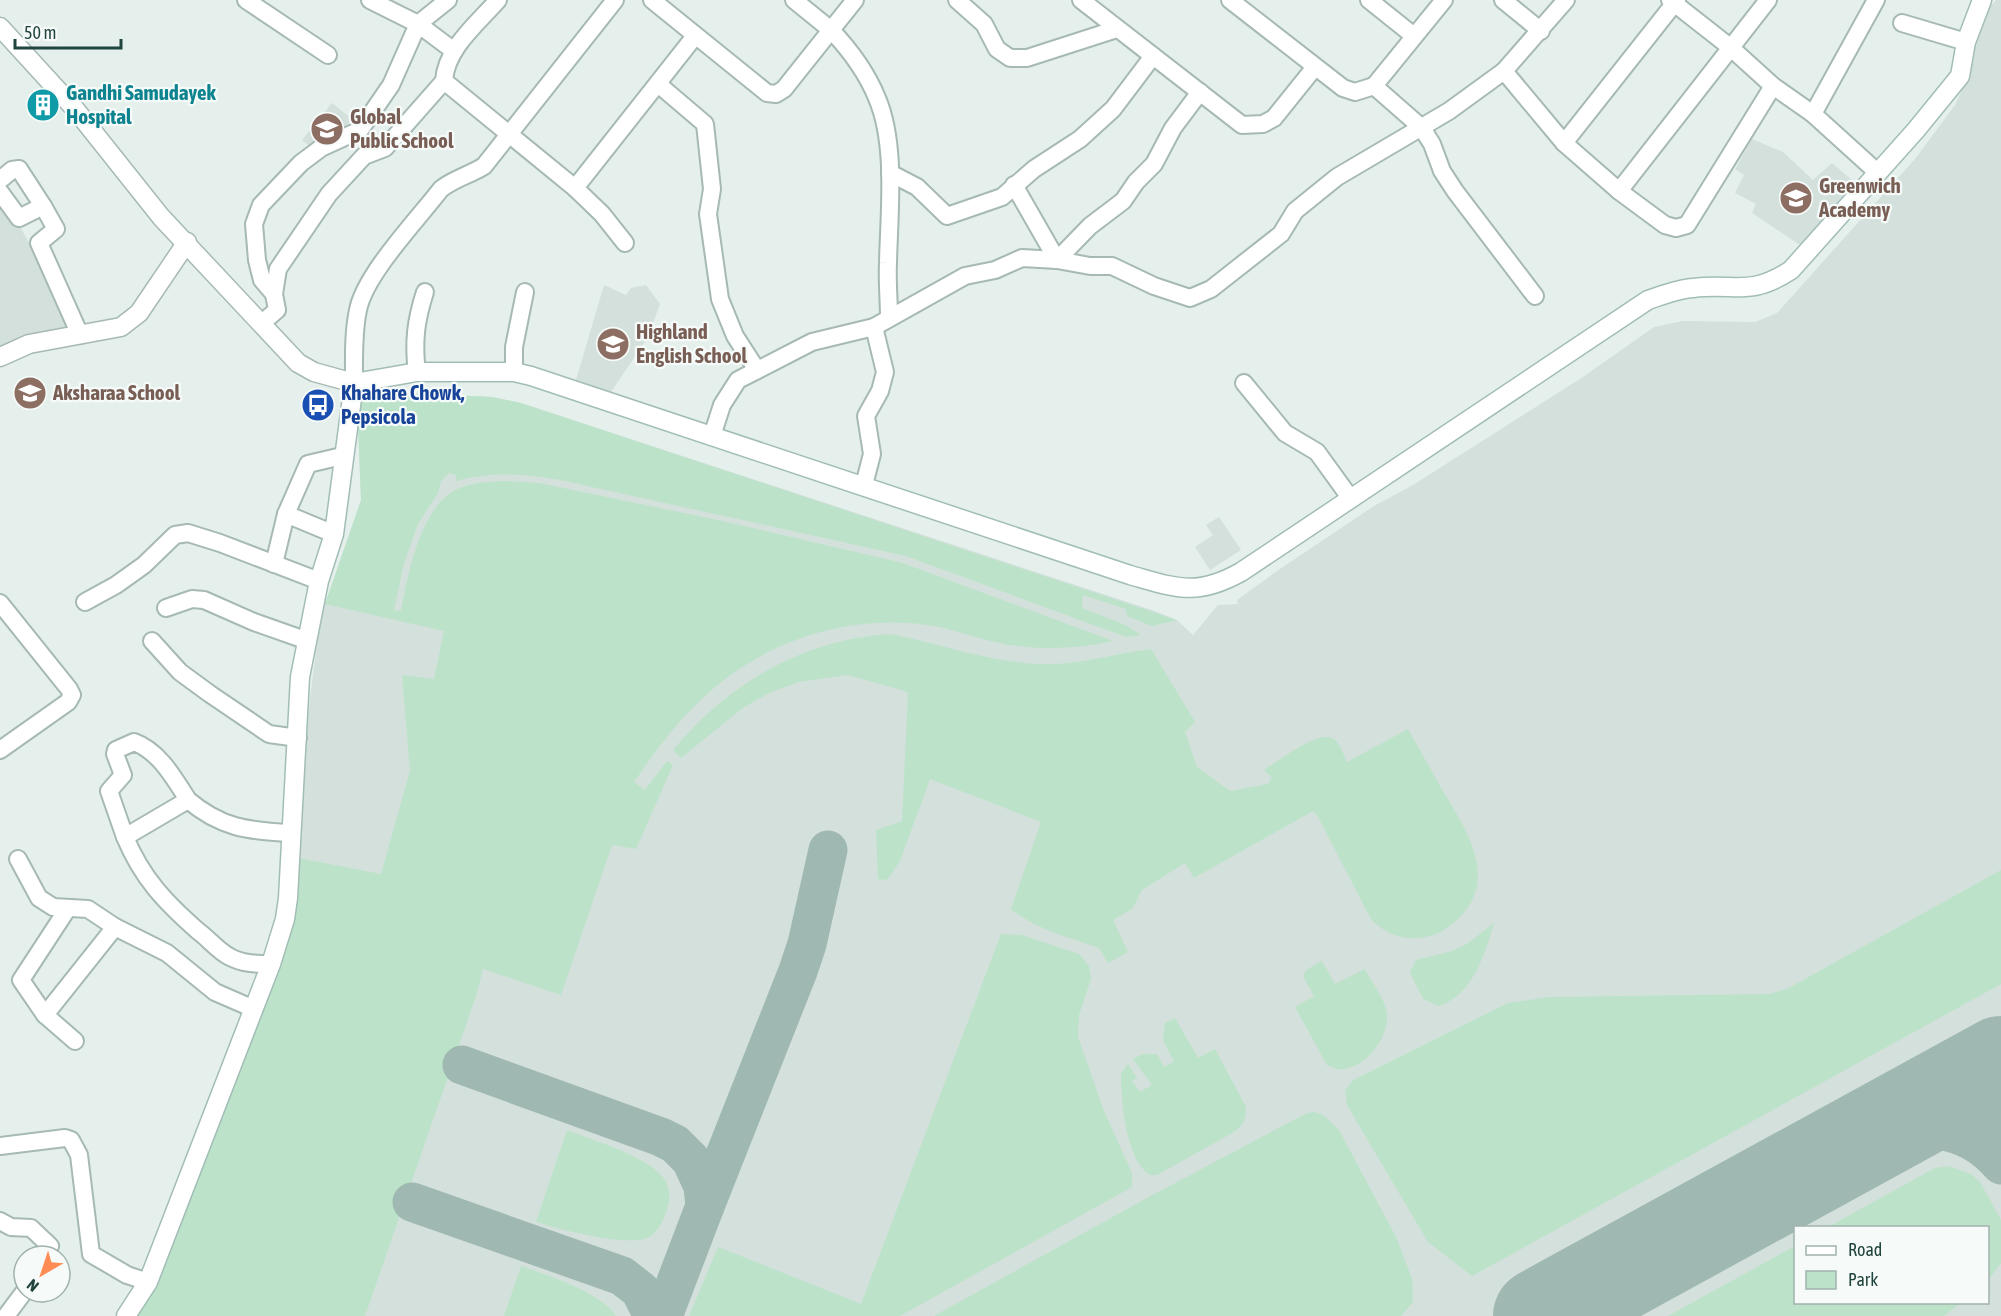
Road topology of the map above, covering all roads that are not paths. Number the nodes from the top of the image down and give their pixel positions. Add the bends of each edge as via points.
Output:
1 (246, 0) edge
2 (370, 0) edge
3 (448, 0) edge
4 (498, 0) edge
5 (615, 0) edge
6 (652, 0) edge
7 (794, 0) edge
8 (855, 0) edge
9 (957, 0) edge
10 (1081, 0) edge
11 (1230, 0) edge
12 (1369, 0) edge
13 (1444, 0) edge
14 (1503, 0) edge
15 (1566, 0) edge
16 (1768, 0) edge
17 (1876, 0) edge
18 (1982, 0) edge
19 (1674, 1) edge
20 (1902, 23) dead end
21 (418, 24) junction
22 (0, 27) edge
23 (1118, 28) junction
24 (831, 30) junction
25 (1541, 31) junction
26 (695, 36) junction
27 (1414, 36) junction
28 (1966, 42) junction
29 (1730, 47) junction
30 (454, 51) junction
31 (328, 55) dead end
32 (1153, 56) junction
33 (1315, 67) junction
34 (1504, 71) junction
35 (444, 81) junction
36 (658, 84) junction
37 (1374, 86) junction
38 (1773, 86) junction
39 (1200, 92) junction
40 (1813, 114) junction
41 (1422, 128) junction
42 (508, 134) junction
43 (1564, 143) junction
44 (1877, 172) junction
45 (890, 173) junction
46 (0, 180) edge
47 (1014, 185) junction
48 (575, 188) junction
49 (1619, 191) junction
50 (0, 192) edge
51 (43, 206) junction
52 (186, 243) junction
53 (625, 243) dead end
54 (1057, 260) junction
55 (425, 292) dead end
56 (525, 292) dead end
57 (274, 294) junction
58 (1535, 296) dead end
59 (262, 323) junction
60 (881, 323) junction
61 (80, 335) junction
62 (0, 357) edge
63 (757, 370) junction
64 (417, 372) junction
65 (514, 372) junction
66 (354, 383) junction
67 (1244, 383) dead end
68 (712, 436) junction
69 (342, 456) junction
70 (864, 485) junction
71 (1351, 499) junction
72 (286, 514) junction
73 (334, 534) junction
74 (274, 564) junction
75 (319, 581) junction
76 (85, 602) dead end
77 (0, 603) edge
78 (166, 608) dead end
79 (305, 640) junction
80 (153, 641) dead end
81 (298, 738) junction
82 (0, 750) edge
83 (188, 800) junction
84 (291, 833) junction
85 (125, 837) junction
86 (18, 859) dead end
87 (68, 908) junction
88 (115, 927) junction
89 (271, 964) junction
90 (254, 1009) junction
91 (45, 1015) junction
92 (75, 1041) dead end
93 (0, 1146) edge
94 (0, 1221) edge
95 (48, 1244) edge
96 (148, 1282) junction
97 (0, 1312) edge
98 (6, 1316) edge
99 (126, 1316) edge

1 - 31 street
2 - 21 street
3 - 21 street
4 - 30 street
5 - 42 street
6 - 26 street
7 - 24 street
8 - 24 street
9 - 23 street via 984,24 997,49 1010,58 1027,58
10 - 23 street
11 - 33 street
12 - 27 street
13 - 27 street
14 - 25 street
15 - 25 street
16 - 29 street
17 - 40 street
18 - 28 main road
19 - 29 street
19 - 43 street
20 - 28 street
21 - 30 street
21 - 57 street via 391,85 360,130 321,148 301,163 261,205 255,224 257,260 262,280
22 - 52 main road via 75,109
23 - 32 street
24 - 26 street via 776,94 767,93
24 - 45 street via 853,53 878,100
25 - 34 street
26 - 36 street
27 - 37 street
28 - 44 main road via 1960,76
29 - 38 street
29 - 49 street
30 - 35 street
32 - 39 street
32 - 47 street via 1096,126
33 - 37 street via 1354,92
33 - 39 street via 1274,118 1263,124 1242,125
34 - 41 street
34 - 43 street
35 - 42 street
35 - 57 street via 385,148 364,156 329,194 278,269
36 - 48 street
36 - 63 street via 705,124 712,189 708,214 720,299 735,336
37 - 41 street
38 - 40 street
38 - 49 street via 1687,225 1665,225
39 - 54 street via 1173,128 1154,165 1123,201 1090,226
40 - 44 street
41 - 54 street via 1337,177 1295,211 1281,234 1211,289 1190,298 1112,266
41 - 58 street via 1455,191
42 - 48 street
42 - 66 street via 484,166 441,189 365,290 358,309
43 - 49 street
44 - 71 main road via 1791,270 1772,283 1749,288 1693,288 1648,300
45 - 47 street via 917,187 947,216 1002,197
45 - 60 street
46 - 51 street via 19,169
47 - 54 street
48 - 53 street
50 - 51 street via 19,218
51 - 61 street via 56,229 39,243
52 - 59 main road
52 - 61 main road via 129,322
54 - 60 street via 1022,258 995,270 965,276
55 - 64 street via 416,322
56 - 65 street via 514,347
57 - 59 street via 278,310
59 - 66 main road via 298,363 314,372
60 - 63 street via 812,342
60 - 70 street via 885,372 866,416 872,454
61 - 62 main road via 29,344
63 - 68 street via 738,380 722,405
64 - 65 main road
64 - 66 main road
65 - 68 main road
66 - 69 main road
67 - 71 street via 1285,433 1317,452
68 - 70 main road
69 - 72 street via 308,464
69 - 73 main road via 341,496
70 - 71 main road via 1119,572 1184,588 1205,588 1221,582
72 - 73 street
72 - 74 street
73 - 75 main road
74 - 75 street
74 - 76 street via 188,533 176,535 135,572
75 - 79 main road
77 - 82 street via 72,695 68,702
78 - 79 street via 192,599 204,600
79 - 81 main road
80 - 81 street via 180,672 269,734
81 - 84 main road
83 - 84 street via 218,822 254,831
83 - 85 street
83 - 85 street via 170,771 143,745 134,742 120,746 115,754 123,775 109,791
84 - 89 main road via 286,909
85 - 89 street via 139,868 187,921 231,957
86 - 87 street via 39,898
87 - 88 street via 88,909
87 - 91 street via 21,980
88 - 90 street via 167,953 215,992
88 - 91 street
89 - 90 main road
90 - 96 main road
91 - 92 street
93 - 96 street via 72,1140 79,1155 91,1254
94 - 95 street via 11,1227 31,1228
96 - 99 main road
97 - 98 street

